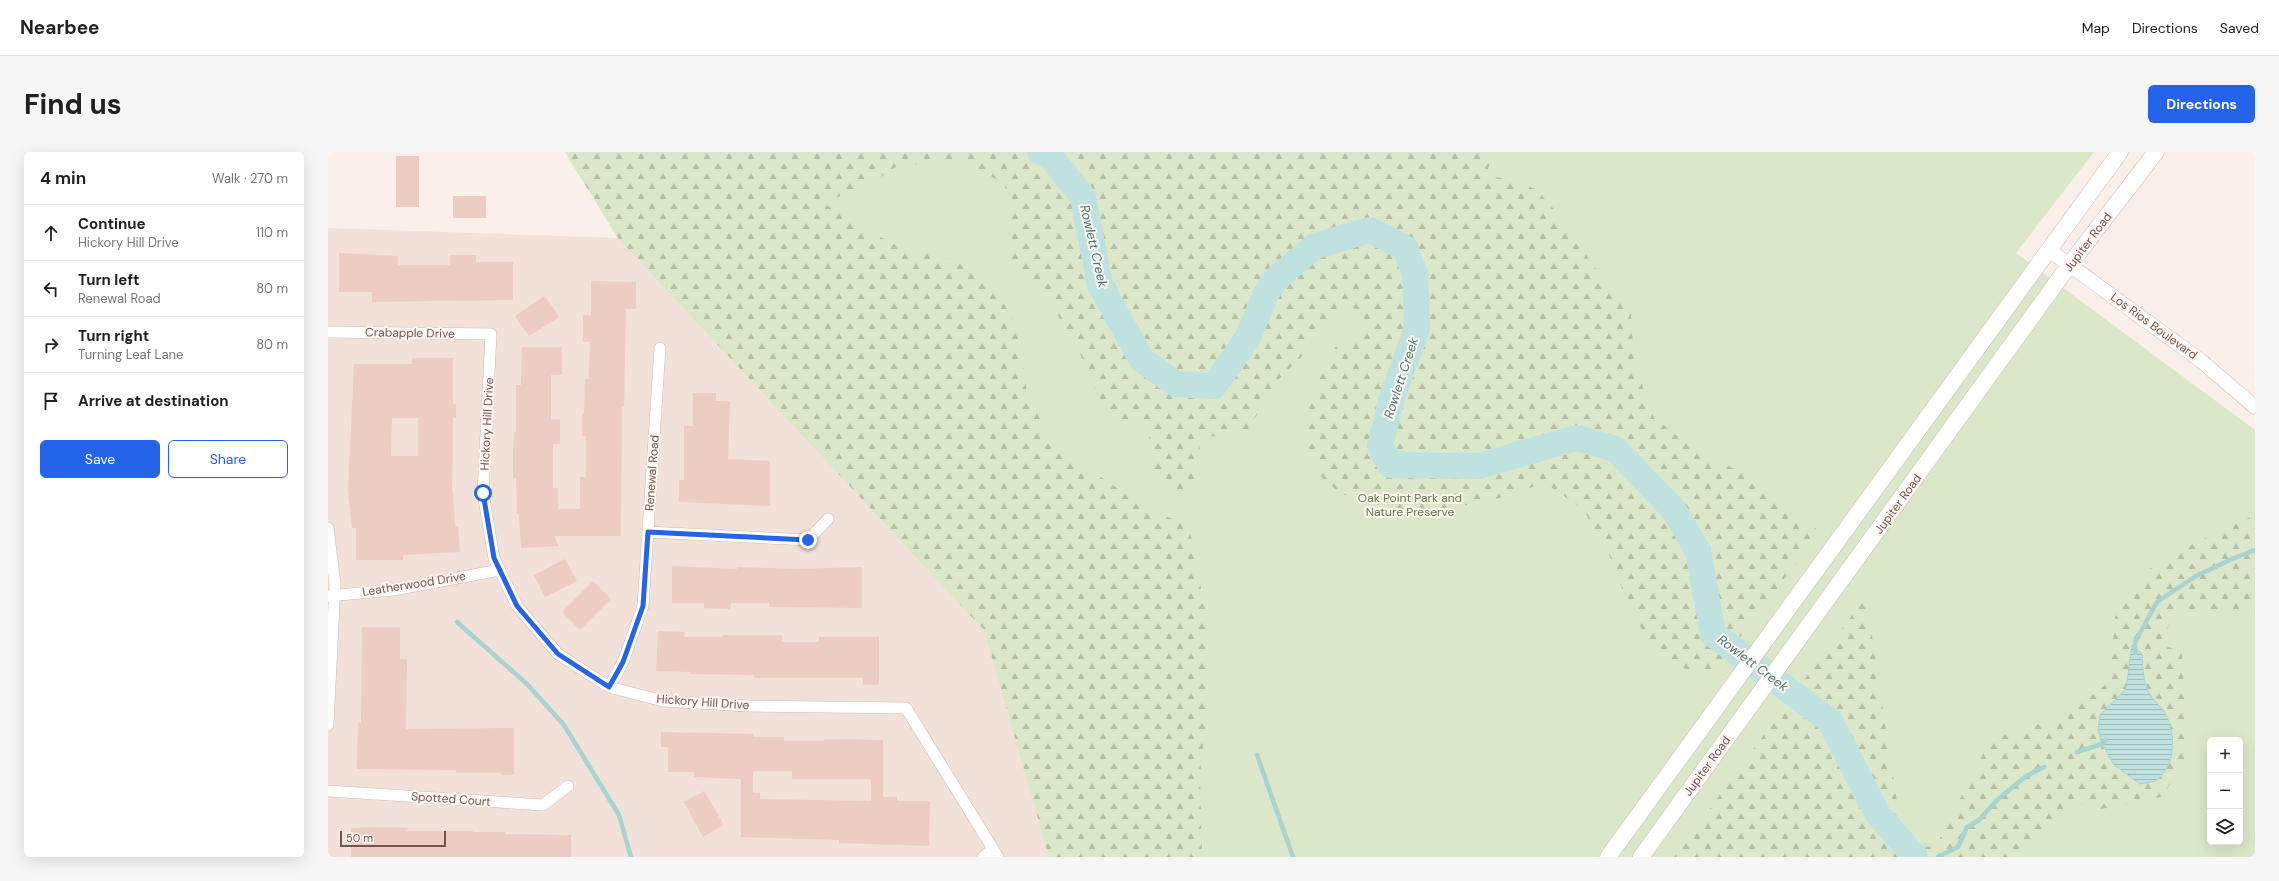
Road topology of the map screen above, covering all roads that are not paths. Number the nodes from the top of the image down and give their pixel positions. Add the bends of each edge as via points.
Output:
1 (2120, 152) edge
2 (2156, 152) edge
3 (2049, 250) junction
4 (2070, 264) junction
5 (328, 332) edge
6 (491, 334) joint
7 (660, 348) dead end
8 (2255, 407) edge
9 (828, 519) dead end
10 (328, 528) edge
11 (648, 532) junction
12 (500, 570) junction
13 (331, 596) edge
14 (609, 687) junction
15 (328, 725) edge
16 (568, 786) dead end
17 (328, 791) edge
18 (995, 853) edge
19 (983, 857) edge
20 (1608, 857) edge
21 (1641, 857) edge

1 - 3 main road
2 - 4 main road, Jupiter Road
3 - 4 street, Los Rios Boulevard
3 - 20 main road
4 - 8 street, Los Rios Boulevard via 2200,360
4 - 21 main road, Jupiter Road
5 - 6 street, Crabapple Drive
6 - 12 street, Hickory Hill Drive via 483,493 494,558
7 - 11 street, Renewal Road
9 - 11 street via 808,540
10 - 13 street via 335,584
11 - 14 street, Renewal Road via 643,606 623,662
12 - 13 street, Leatherwood Drive via 393,590
12 - 14 street, Hickory Hill Drive via 517,606 558,654
13 - 15 street
14 - 18 street, Hickory Hill Drive via 663,701 749,706 906,708
16 - 17 street, Spotted Court via 543,805
18 - 19 street

